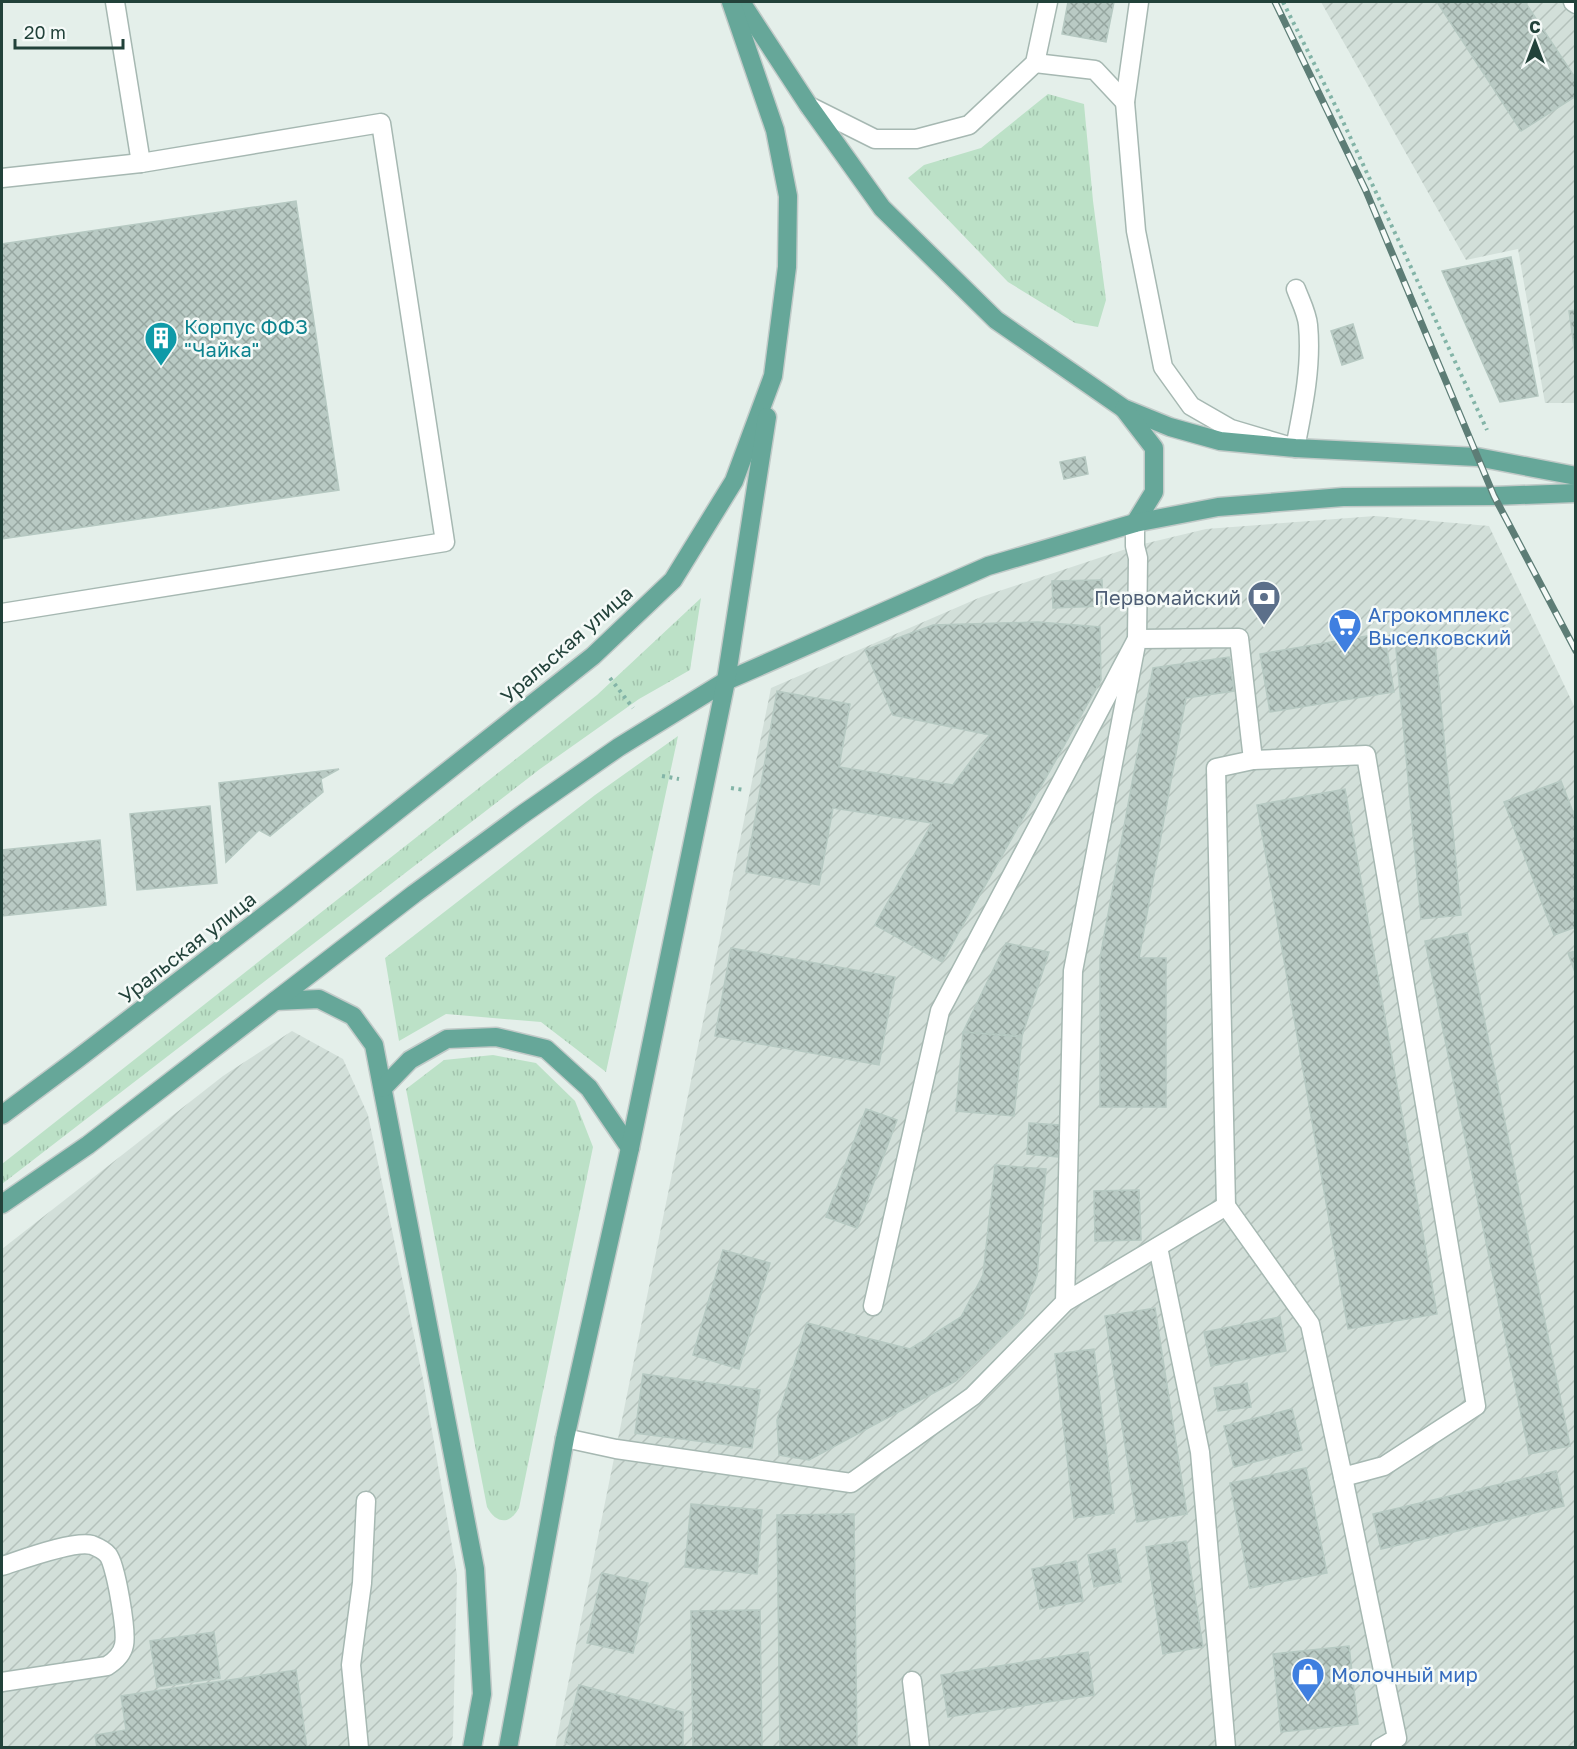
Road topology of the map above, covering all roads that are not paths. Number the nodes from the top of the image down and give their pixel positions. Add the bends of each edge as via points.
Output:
1 (115, 2) edge
2 (730, 2) edge
3 (741, 2) edge
4 (1048, 2) edge
5 (1139, 2) edge
6 (1035, 63) junction
7 (1125, 102) junction
8 (810, 106) junction
9 (141, 163) junction
10 (2, 178) edge
11 (1296, 289) dead end
12 (773, 376) junction
13 (1123, 408) junction
14 (1295, 448) junction
15 (1575, 476) edge
16 (1575, 493) edge
17 (1136, 523) junction
18 (2, 613) edge
19 (1137, 639) junction
20 (726, 681) junction
21 (1253, 760) junction
22 (275, 1001) junction
23 (383, 1088) junction
24 (2, 1115) edge
25 (630, 1148) junction
26 (2, 1204) edge
27 (1226, 1206) junction
28 (1158, 1247) junction
29 (1065, 1302) junction
30 (873, 1306) dead end
31 (565, 1438) junction
32 (1343, 1477) junction
33 (366, 1501) dead end
34 (2, 1565) edge
35 (912, 1680) dead end
36 (2, 1682) edge
37 (474, 1739) edge
38 (509, 1740) edge
39 (359, 1748) edge
40 (920, 1748) edge
41 (1226, 1748) edge
42 (1380, 1748) edge

1 - 9 lane
2 - 12 main road, Уральская улица via 775,130 788,196 787,267
3 - 8 main road
4 - 6 lane
5 - 7 lane
6 - 7 lane via 1095,70
6 - 8 lane via 969,125 916,139 875,138
7 - 14 lane via 1136,231 1163,367 1191,406 1231,429
8 - 13 main road via 882,208 996,320
9 - 10 lane
9 - 18 lane via 381,123 445,542
11 - 14 lane via 1308,323 1308,357
12 - 20 main road
12 - 24 main road, Уральская улица via 734,481 673,579 593,656 287,898
13 - 14 main road via 1220,441
13 - 17 main road via 1154,448 1154,492
14 - 15 main road via 1477,457
16 - 17 main road via 1343,497 1218,507
17 - 19 lane
17 - 20 main road via 988,566
19 - 21 lane via 1239,638
19 - 29 lane via 1073,971
19 - 30 lane via 940,1011
20 - 22 main road via 523,814
20 - 25 main road
21 - 27 lane via 1216,768
21 - 32 lane via 1366,755 1476,1406 1384,1466
22 - 23 main road via 319,999 353,1016 374,1045
22 - 26 main road via 88,1145
23 - 25 main road via 410,1060 447,1039 496,1037 546,1049 589,1088
23 - 37 main road via 475,1569 482,1694
25 - 31 main road
27 - 28 lane
27 - 32 lane via 1310,1324
28 - 29 lane
28 - 41 lane via 1200,1452
29 - 31 lane via 973,1396 850,1483
31 - 38 main road
32 - 42 lane via 1397,1738
33 - 39 lane via 362,1583 351,1665
34 - 36 lane via 72,1545 99,1548 115,1568 125,1636 122,1652 107,1666
35 - 40 lane

